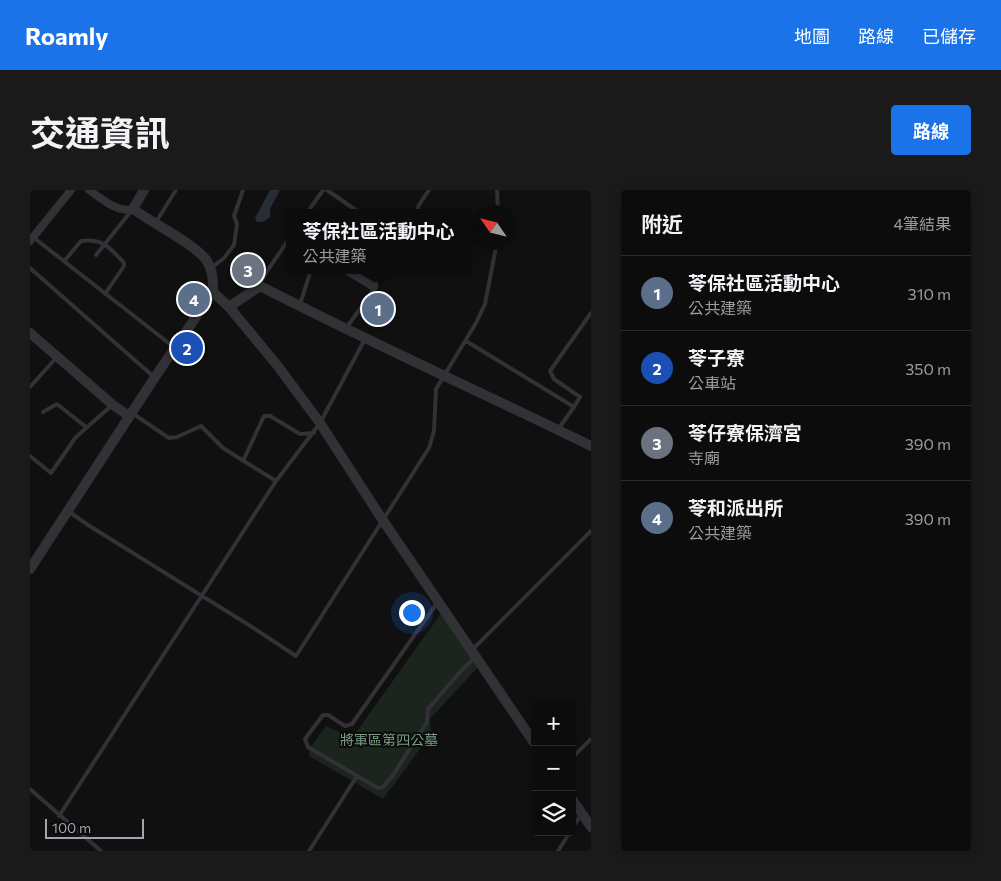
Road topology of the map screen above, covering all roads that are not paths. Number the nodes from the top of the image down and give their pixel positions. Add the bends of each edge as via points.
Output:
1 (71, 190) edge
2 (89, 190) edge
3 (144, 190) edge
4 (176, 190) edge
5 (243, 190) edge
6 (323, 190) edge
7 (327, 190) edge
8 (429, 190) edge
9 (497, 190) edge
10 (498, 205) edge
11 (133, 209) junction
12 (311, 209) edge
13 (354, 209) edge
14 (418, 209) edge
15 (155, 224) junction
16 (32, 239) edge
17 (286, 243) edge
18 (105, 244) junction
19 (495, 250) edge
20 (96, 255) dead end
21 (64, 260) junction
22 (30, 268) edge
23 (210, 269) junction
24 (310, 274) edge
25 (353, 274) edge
26 (382, 274) edge
27 (260, 286) junction
28 (374, 287) junction
29 (213, 292) junction
30 (105, 294) junction
31 (299, 306) junction
32 (229, 307) junction
33 (591, 313) edge
34 (346, 329) junction
35 (30, 333) edge
36 (365, 339) junction
37 (466, 341) junction
38 (175, 349) junction
39 (56, 357) junction
40 (444, 376) junction
41 (155, 378) junction
42 (30, 387) edge
43 (113, 405) junction
44 (574, 407) junction
45 (43, 412) dead end
46 (130, 415) junction
47 (320, 424) junction
48 (86, 427) junction
49 (558, 430) junction
50 (314, 433) junction
51 (591, 446) edge
52 (30, 456) edge
53 (243, 461) junction
54 (276, 481) junction
55 (68, 511) junction
56 (382, 519) junction
57 (591, 531) edge
58 (30, 569) edge
59 (201, 596) junction
60 (438, 601) junction
61 (474, 654) junction
62 (531, 738) edge
63 (591, 739) edge
64 (576, 754) edge
65 (357, 776) junction
66 (30, 790) edge
67 (576, 805) edge
68 (582, 813) junction
69 (60, 816) junction
70 (576, 822) edge
71 (591, 826) edge
72 (567, 836) edge
73 (100, 851) edge
74 (309, 851) edge
75 (558, 851) edge

1 - 16 street
2 - 11 street via 119,209
3 - 11 street
4 - 15 lane
5 - 23 lane via 234,216 237,224 234,245
6 - 12 lane
7 - 13 lane
8 - 14 lane
9 - 10 lane
11 - 15 street
11 - 18 lane
15 - 23 street via 197,252
16 - 21 lane
17 - 27 lane
18 - 20 lane
18 - 21 lane via 81,241
18 - 30 lane via 124,263
19 - 37 lane via 485,304
21 - 30 lane
22 - 41 lane
23 - 29 street
24 - 31 lane
25 - 28 street
26 - 28 lane
27 - 31 street
27 - 32 street
28 - 34 lane
29 - 32 street
29 - 38 street
30 - 38 lane
31 - 34 street
32 - 47 street
33 - 44 lane via 550,371 554,379 580,396
34 - 36 street
35 - 39 street
36 - 40 street
36 - 47 lane
37 - 40 lane
37 - 44 lane
38 - 41 street
39 - 42 lane
39 - 43 street
40 - 49 street
40 - 56 lane via 436,389 434,430 429,448
41 - 46 street
43 - 46 street
43 - 48 lane
44 - 49 lane
45 - 48 lane via 57,404
46 - 53 lane via 169,438 201,426 223,448
46 - 55 street
47 - 50 lane
47 - 56 street
48 - 52 lane via 76,436 51,473
49 - 51 street
50 - 53 lane via 300,434 270,416 264,416
50 - 54 lane
53 - 54 lane
54 - 59 lane
55 - 58 street
55 - 59 lane
56 - 59 lane via 296,656
56 - 60 street
57 - 61 lane
59 - 69 lane
60 - 61 street
60 - 65 lane via 352,724 345,726 323,715 305,740 308,747
61 - 62 street
61 - 65 lane via 428,709 426,722 383,787 378,788
63 - 64 lane
65 - 74 lane
66 - 69 lane
67 - 68 street
68 - 70 lane
68 - 71 street
69 - 73 lane
72 - 75 lane

